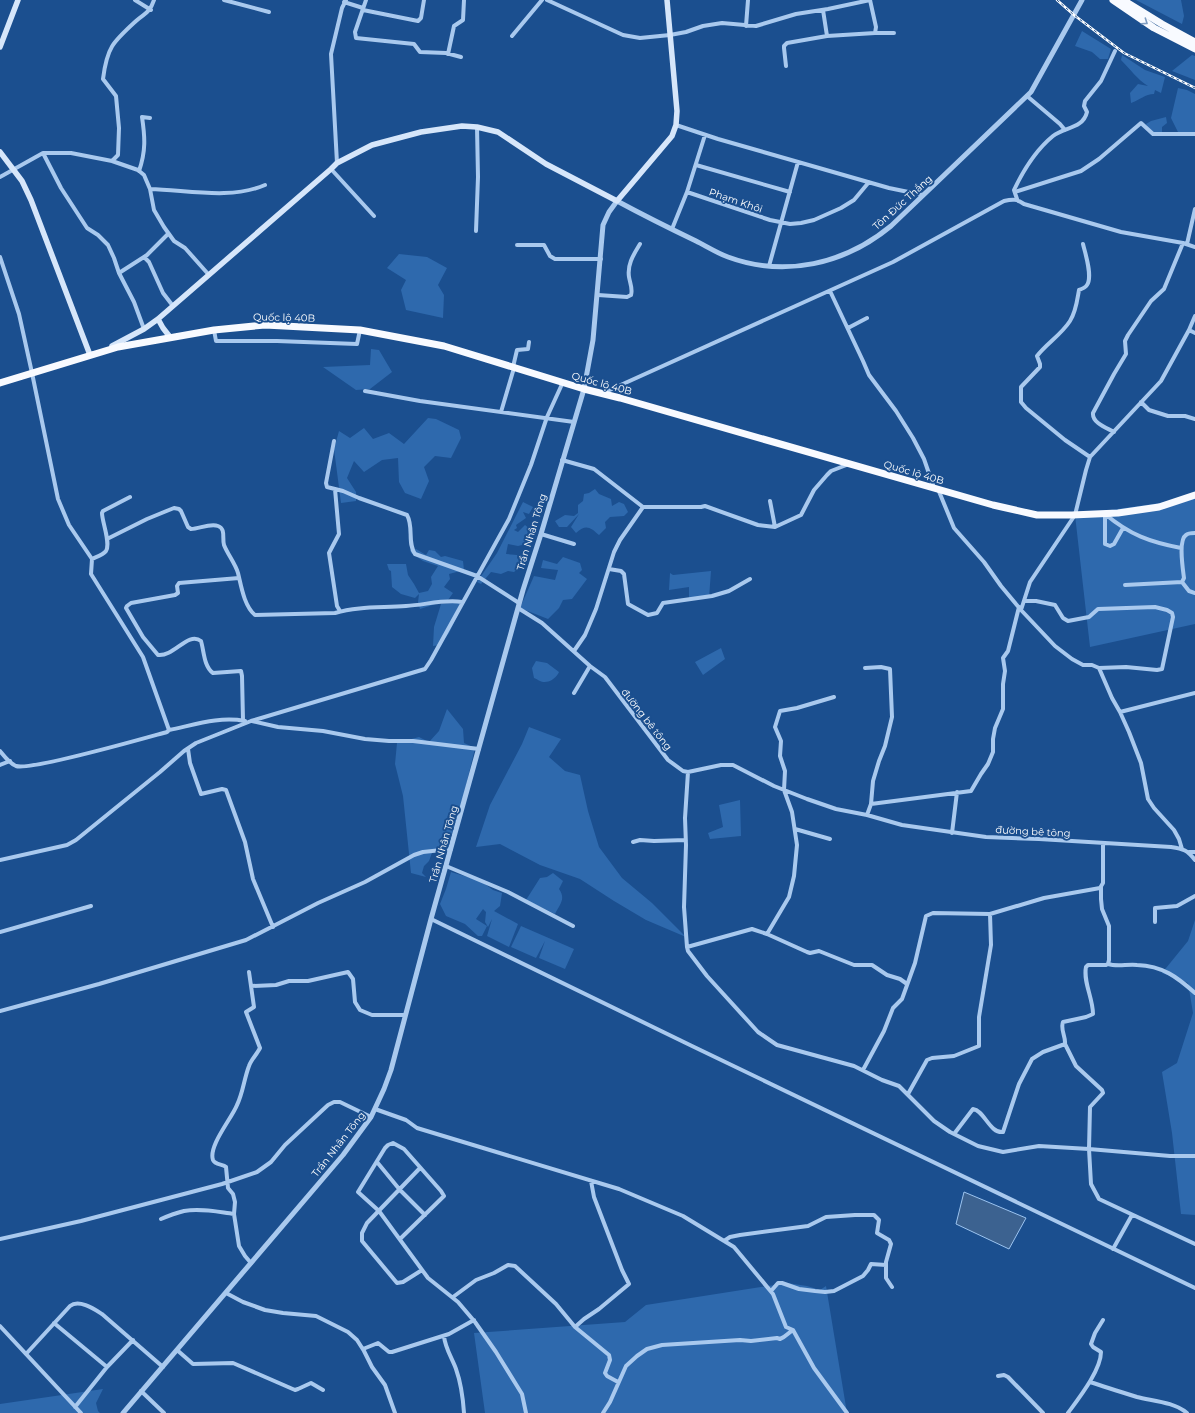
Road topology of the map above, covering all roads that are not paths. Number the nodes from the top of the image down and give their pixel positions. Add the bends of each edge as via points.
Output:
1 (18, 0) edge
2 (134, 0) edge
3 (154, 0) edge
4 (224, 0) edge
5 (366, 0) edge
6 (424, 0) edge
7 (464, 0) edge
8 (542, 0) edge
9 (547, 0) edge
10 (667, 0) edge
11 (748, 0) edge
12 (870, 0) edge
13 (1082, 0) edge
14 (1113, 0) edge
15 (1123, 0) edge
16 (345, 1) edge
17 (858, 1) edge
18 (1133, 3) edge
19 (363, 9) junction
20 (150, 10) junction
21 (823, 10) junction
22 (269, 12) dead end
23 (746, 26) junction
24 (875, 33) junction
25 (894, 33) dead end
26 (670, 35) junction
27 (512, 36) dead end
28 (827, 36) junction
29 (1195, 42) edge
30 (0, 47) edge
31 (1195, 49) edge
32 (1115, 51) dead end
33 (448, 54) junction
34 (461, 57) dead end
35 (786, 66) dead end
36 (1027, 96) junction
37 (150, 118) dead end
38 (676, 125) junction
39 (477, 127) junction
40 (1064, 130) junction
41 (1195, 134) edge
42 (706, 135) junction
43 (0, 152) edge
44 (43, 153) junction
45 (112, 161) junction
46 (798, 162) junction
47 (337, 163) junction
48 (696, 165) junction
49 (14, 169) junction
50 (331, 169) junction
51 (139, 171) junction
52 (0, 178) edge
53 (869, 182) junction
54 (265, 184) dead end
55 (150, 188) junction
56 (687, 192) junction
57 (790, 192) junction
58 (1015, 192) junction
59 (923, 195) junction
60 (1017, 200) junction
61 (617, 201) junction
62 (1195, 209) edge
63 (374, 216) dead end
64 (781, 222) junction
65 (672, 230) junction
66 (476, 231) dead end
67 (168, 234) junction
68 (516, 244) dead end
69 (640, 244) dead end
70 (1083, 244) dead end
71 (1185, 244) junction
72 (1195, 247) edge
73 (0, 257) edge
74 (144, 257) junction
75 (601, 259) junction
76 (769, 266) junction
77 (119, 273) junction
78 (209, 275) junction
79 (830, 291) junction
80 (598, 295) junction
81 (173, 306) junction
82 (1195, 316) edge
83 (867, 318) dead end
84 (158, 319) junction
85 (848, 328) junction
86 (144, 329) junction
87 (214, 330) junction
88 (360, 330) junction
89 (1189, 330) junction
90 (1195, 333) edge
91 (170, 337) junction
92 (529, 342) dead end
93 (90, 355) junction
94 (513, 368) junction
95 (32, 372) junction
96 (563, 382) junction
97 (0, 383) edge
98 (584, 388) junction
99 (365, 391) dead end
100 (603, 393) junction
101 (1140, 402) junction
102 (501, 412) junction
103 (547, 417) junction
104 (1195, 419) edge
105 (574, 422) junction
106 (1114, 432) junction
107 (334, 441) dead end
108 (1090, 457) junction
109 (562, 460) junction
110 (850, 464) junction
111 (936, 488) junction
112 (335, 489) junction
113 (1195, 495) edge
114 (130, 497) dead end
115 (770, 501) dead end
116 (643, 507) junction
117 (1105, 514) junction
118 (1075, 515) junction
119 (775, 527) junction
120 (1124, 528) junction
121 (1195, 533) edge
122 (541, 534) junction
123 (107, 539) junction
124 (574, 544) dead end
125 (1182, 548) junction
126 (92, 559) junction
127 (609, 569) junction
128 (477, 576) junction
129 (239, 578) junction
130 (750, 579) dead end
131 (1182, 582) junction
132 (1125, 585) dead end
133 (1195, 593) edge
134 (1024, 601) junction
135 (462, 602) junction
136 (519, 606) junction
137 (1020, 608) junction
138 (340, 612) junction
139 (574, 651) junction
140 (590, 666) junction
141 (865, 668) dead end
142 (1098, 668) junction
143 (1195, 693) edge
144 (574, 694) dead end
145 (834, 697) dead end
146 (1120, 712) junction
147 (242, 720) junction
148 (250, 721) junction
149 (169, 730) junction
150 (188, 748) junction
151 (479, 749) junction
152 (0, 751) edge
153 (10, 761) junction
154 (0, 765) edge
155 (688, 772) junction
156 (784, 790) junction
157 (957, 792) junction
158 (871, 804) junction
159 (867, 815) junction
160 (795, 828) junction
161 (952, 833) junction
162 (830, 839) dead end
163 (686, 840) junction
164 (632, 842) dead end
165 (1103, 843) junction
166 (1182, 848) junction
167 (451, 849) junction
168 (1189, 852) junction
169 (1195, 852) edge
170 (0, 860) edge
171 (1195, 860) edge
172 (446, 866) junction
173 (1101, 887) junction
174 (1195, 896) edge
175 (91, 906) dead end
176 (990, 914) junction
177 (431, 919) junction
178 (1155, 922) dead end
179 (573, 926) dead end
180 (273, 927) junction
181 (0, 932) edge
182 (767, 934) junction
183 (687, 946) junction
184 (1108, 964) junction
185 (249, 972) dead end
186 (908, 984) junction
187 (251, 986) junction
188 (1195, 993) edge
189 (0, 1011) edge
190 (405, 1015) junction
191 (1065, 1044) junction
192 (863, 1070) junction
193 (908, 1094) junction
194 (375, 1108) junction
195 (371, 1117) junction
196 (954, 1134) junction
197 (1089, 1149) junction
198 (1195, 1156) edge
199 (377, 1162) junction
200 (420, 1168) junction
201 (591, 1181) junction
202 (227, 1182) junction
203 (400, 1190) junction
204 (379, 1212) junction
205 (234, 1214) junction
206 (425, 1215) junction
207 (1132, 1215) junction
208 (161, 1219) dead end
209 (0, 1239) edge
210 (400, 1239) junction
211 (724, 1241) junction
212 (1195, 1244) edge
213 (1113, 1249) junction
214 (251, 1263) junction
215 (886, 1265) junction
216 (422, 1270) junction
217 (892, 1287) dead end
218 (1195, 1288) edge
219 (771, 1291) junction
220 (226, 1293) junction
221 (453, 1297) junction
222 (474, 1320) junction
223 (1103, 1320) dead end
224 (54, 1323) junction
225 (0, 1326) edge
226 (575, 1327) junction
227 (793, 1330) junction
228 (444, 1336) junction
229 (133, 1340) junction
230 (363, 1349) junction
231 (177, 1350) junction
232 (26, 1354) junction
233 (107, 1366) junction
234 (162, 1367) junction
235 (998, 1376) dead end
236 (618, 1382) junction
237 (1090, 1382) junction
238 (323, 1390) dead end
239 (141, 1391) junction
240 (75, 1406) junction
241 (81, 1413) edge
242 (123, 1413) edge
243 (164, 1413) edge
244 (395, 1413) edge
245 (464, 1413) edge
246 (526, 1413) edge
247 (603, 1413) edge
248 (847, 1413) edge
249 (1043, 1413) edge
250 (1068, 1413) edge
251 (1187, 1413) edge

1 - 30 main road
2 - 20 street
3 - 20 street
4 - 22 street
5 - 19 street
6 - 19 street via 421,18 418,20
7 - 33 street via 463,20 454,26
8 - 27 street
9 - 26 street via 633,38
10 - 26 main road
11 - 23 street
12 - 17 street
12 - 24 street via 876,26
13 - 36 street, Tôn Đức Thắng
14 -> 31 highway via 1154,28
15 - 18 highway
16 - 19 street
16 - 47 street via 331,54
17 - 21 street
18 - 29 highway via 1162,24
19 - 33 street via 354,34 357,38 414,44 420,52
20 - 45 street via 117,39 107,55 103,79 116,96 118,108 118,155
21 - 23 street via 796,14 756,26
21 - 28 street
23 - 26 street via 715,24
24 - 25 street
24 - 28 street
26 - 38 main road
28 - 35 street via 787,43 784,46
32 - 40 street via 1101,81 1086,101 1086,116 1077,126
33 - 34 street
36 - 40 street
36 - 59 street, Tôn Đức Thắng
37 - 51 street via 142,117 145,144 144,158
38 - 42 street
38 - 61 main road via 672,136
39 - 47 main road via 462,126 414,133 372,144
39 - 61 main road via 498,132 546,164
39 - 66 street
40 - 58 street via 1049,140 1026,166
41 - 58 street via 1153,134 1141,123 1100,159 1082,171
42 - 46 street
42 - 48 street
43 - 49 main road
44 - 45 street via 71,153
44 - 49 street
44 - 77 street via 61,188 87,228 108,245
45 - 51 street
46 - 53 street
46 - 57 street
47 - 50 main road
48 - 56 street
48 - 57 street
49 - 52 street
49 - 93 main road via 31,200
50 - 63 street
50 - 78 main road
51 - 55 street via 144,175
53 - 59 street
53 - 64 street, Phạm Khôi via 854,200 829,214 801,223
54 - 55 street via 252,190 238,192 189,192
55 - 67 street via 154,210
56 - 64 street, Phạm Khôi
56 - 65 street
57 - 64 street
58 - 60 street
59 - 76 street, Tôn Đức Thắng via 880,235 844,255 804,266
60 - 71 street via 1121,232
60 - 79 street via 1004,201 892,262
61 - 65 street, Tôn Đức Thắng
61 - 75 street, Trần Nhân Tông via 603,225
62 - 71 street
64 - 76 street
65 - 76 street, Tôn Đức Thắng via 728,257
67 - 74 street
67 - 78 street via 185,248
68 - 75 street via 544,245 550,256 555,259
69 - 80 street via 629,265 631,296
70 - 108 street via 1088,283 1079,290 1074,311 1064,330 1037,356 1040,367 1020,388 1021,402 1026,408
71 - 72 street
71 - 106 street via 1164,289 1150,301 1128,335 1125,341 1126,354 1093,413 1094,420
73 - 95 street via 19,314
74 - 77 street
74 - 81 street via 150,262 160,288
75 - 80 street, Trần Nhân Tông
77 - 86 street
78 - 81 main road
79 - 85 street
79 - 100 street
80 - 98 street, Trần Nhân Tông
81 - 84 main road
82 - 89 street
83 - 85 street
84 - 86 main road
84 - 91 main road
85 - 111 street via 869,375 913,438
86 - 93 main road
87 - 88 highway, Quốc lộ 40B via 265,325
87 - 88 street via 216,341 357,344
87 - 91 highway, Quốc lộ 40B
88 - 94 highway, Quốc lộ 40B via 444,346
89 - 90 street
89 - 101 street via 1161,381
91 - 93 highway, Quốc lộ 40B
92 - 94 street via 528,349 517,350
93 - 95 highway, Quốc lộ 40B
94 - 96 highway, Quốc lộ 40B
94 - 102 street
95 - 97 highway, Quốc lộ 40B
95 - 126 street via 58,499 69,525
96 - 98 highway, Quốc lộ 40B
96 - 103 street
98 - 100 highway, Quốc lộ 40B
98 - 105 street, Trần Nhân Tông
99 - 102 street
100 - 110 highway, Quốc lộ 40B
101 - 104 street via 1149,410 1168,416
101 - 106 street
102 - 103 street
103 - 105 street
103 - 128 street via 509,519
105 - 109 street, Trần Nhân Tông
106 - 108 street
107 - 112 street via 326,483 327,487
108 - 118 street
109 - 116 street via 594,469
109 - 122 street, Trần Nhân Tông
110 - 111 highway, Quốc lộ 40B
110 - 119 street via 827,475 814,490 801,515
111 - 118 highway, Quốc lộ 40B via 993,505 1037,514
111 - 137 street via 954,528
112 - 128 street, đường bê tông via 408,515 411,546 415,554
112 - 138 street via 339,534 329,553
113 - 117 highway, Quốc lộ 40B via 1159,507
114 - 123 street via 102,513
115 - 119 street
116 - 119 street via 705,506 758,525
116 - 127 street via 617,546
117 - 118 highway, Quốc lộ 40B
117 - 120 street
117 - 120 street via 1105,544 1114,544
118 - 134 street via 1030,582
120 - 125 street via 1148,540
121 - 125 street via 1184,536
122 - 124 street
122 - 136 street, Trần Nhân Tông
123 - 126 street via 106,551
123 - 129 street via 159,513 176,508 181,511 191,530 212,525 222,529 225,546
125 - 131 street
126 - 149 street via 91,574 143,657
127 - 130 street via 624,574 628,604 648,615 656,613 663,603 712,596 729,591
127 - 139 street via 590,622
128 - 135 street
128 - 136 street, đường bê tông
129 - 138 street via 250,611 255,615
129 - 147 street via 179,583 178,593 175,595 131,603 126,608 143,637 158,655 171,653 190,640 198,639 201,641 210,672 241,671
131 - 132 street
131 - 133 street via 1189,591
134 - 137 street
134 - 142 street via 1054,604 1068,621 1089,617 1098,609 1155,607 1172,613 1162,669
135 - 138 street via 363,608
135 - 148 street via 432,660 422,671
136 - 139 street, đường bê tông
136 - 151 street, Trần Nhân Tông
137 - 142 street via 1055,646 1072,660
137 - 157 street via 1008,651 1003,658 1003,710 995,728 993,752 971,791
139 - 140 street, đường bê tông
140 - 144 street
140 - 155 street, đường bê tông via 605,677 668,760
141 - 158 street via 890,669 892,702 892,717 886,746 874,781
142 - 146 street
143 - 146 street
145 - 156 street via 780,711 775,728 785,771
146 - 166 street via 1140,763 1148,799 1174,830
147 - 148 street
147 - 149 street via 214,720
148 - 150 street
148 - 151 street via 365,739 413,740
149 - 153 street via 48,762 19,766
150 - 170 street via 76,840 67,845
150 - 180 street via 190,763 201,794 226,790 244,842 253,879
151 - 167 street, Trần Nhân Tông
152 - 153 street
153 - 154 street
155 - 156 street, đường bê tông via 733,765
155 - 163 street
156 - 159 street, đường bê tông via 836,809
156 - 160 street
157 - 158 street
157 - 161 street
158 - 159 street
159 - 161 street, đường bê tông via 902,825
160 - 162 street
160 - 182 street via 797,845 789,897
161 - 165 street, đường bê tông
163 - 164 street
163 - 183 street via 684,907
165 - 166 street, đường bê tông
165 - 173 street
166 - 168 street, đường bê tông
167 - 172 street, Trần Nhân Tông
167 - 180 street via 414,855
168 - 169 street
168 - 171 street, đường bê tông
172 - 177 street, Trần Nhân Tông
172 - 179 street via 508,892
173 - 176 street via 1044,898
173 - 184 street via 1102,909 1109,926
174 - 178 street via 1177,906 1155,908
175 - 181 street
176 - 186 street via 928,914
176 - 193 street via 991,946 979,1017 979,1046 954,1056 927,1060
177 - 190 street, Trần Nhân Tông
177 - 213 street
180 - 189 street via 240,942
182 - 183 street via 752,929
182 - 186 street via 810,953 820,951 854,965 872,965
183 - 192 street via 707,976 758,1032 777,1045
184 - 188 street via 1141,965 1163,970 1175,976
184 - 191 street via 1086,967 1085,978 1093,1014 1063,1022
185 - 187 street
186 - 192 street via 902,999 893,1008 884,1032
187 - 190 street via 308,981 348,972 353,979 355,1002 360,1010 372,1015
187 - 202 street via 254,1007 246,1012 260,1048 250,1064 237,1106 220,1134 213,1156 215,1163 226,1166
190 - 194 street, Trần Nhân Tông via 391,1070
191 - 196 street via 1032,1059 1019,1084 1003,1132 998,1131 973,1108
191 - 197 street via 1076,1066 1102,1090 1103,1094 1090,1107
192 - 193 street via 899,1086
193 - 196 street via 934,1121
194 - 195 street, Trần Nhân Tông
194 - 201 street via 406,1120 417,1128
195 - 202 street via 340,1102 334,1102 271,1162 257,1172
195 - 214 street, Trần Nhân Tông via 343,1155
196 - 197 street via 978,1146 1003,1152 1039,1146
197 - 198 street
197 - 207 street via 1091,1184 1099,1199
199 - 200 street via 388,1144 393,1143 404,1149
199 - 203 street
199 - 204 street via 357,1190
200 - 203 street
200 - 206 street via 444,1196
201 - 211 street via 620,1189 683,1216
201 - 226 street via 594,1197 629,1284
202 - 205 street via 228,1190 233,1194 235,1202
202 - 209 street via 81,1221
203 - 204 street
203 - 206 street
204 - 210 street
204 - 216 street via 365,1227 362,1241 397,1283
205 - 208 street via 195,1210
205 - 214 street via 239,1246
206 - 210 street
207 - 212 street
207 - 213 street
210 - 216 street
211 - 215 street via 740,1235 811,1226 826,1217 870,1214 879,1220 877,1234 891,1242
211 - 219 street via 734,1247
213 - 218 street
214 - 220 street, Trần Nhân Tông
215 - 217 street via 886,1279
215 - 219 street via 871,1264 864,1276 830,1292 799,1288 782,1282
216 - 221 street via 428,1278
219 - 227 street via 786,1327
220 - 230 street via 265,1310 316,1316 348,1332
220 - 231 street, Trần Nhân Tông
221 - 222 street
221 - 226 street via 476,1280 513,1265 552,1300
222 - 228 street
222 - 246 street via 522,1394
223 - 237 street via 1091,1344 1100,1350 1101,1354
224 - 229 street via 72,1304 77,1303 102,1314
224 - 232 street
224 - 233 street
225 - 232 street
226 - 236 street via 609,1356 605,1373
227 - 236 street via 780,1340 740,1340 662,1346 647,1350 629,1363
227 - 248 street via 814,1368
228 - 230 street via 392,1352 378,1343
228 - 245 street via 458,1374
229 - 233 street
229 - 234 street
230 - 244 street via 385,1385
231 - 234 street, Trần Nhân Tông
231 - 238 street via 193,1364 233,1363 295,1390 311,1383
232 - 240 street
233 - 240 street
234 - 239 street, Trần Nhân Tông
235 - 249 street via 1008,1377
236 - 247 street
237 - 250 street
237 - 251 street via 1164,1402
239 - 242 street, Trần Nhân Tông
239 - 243 street
240 - 241 street

